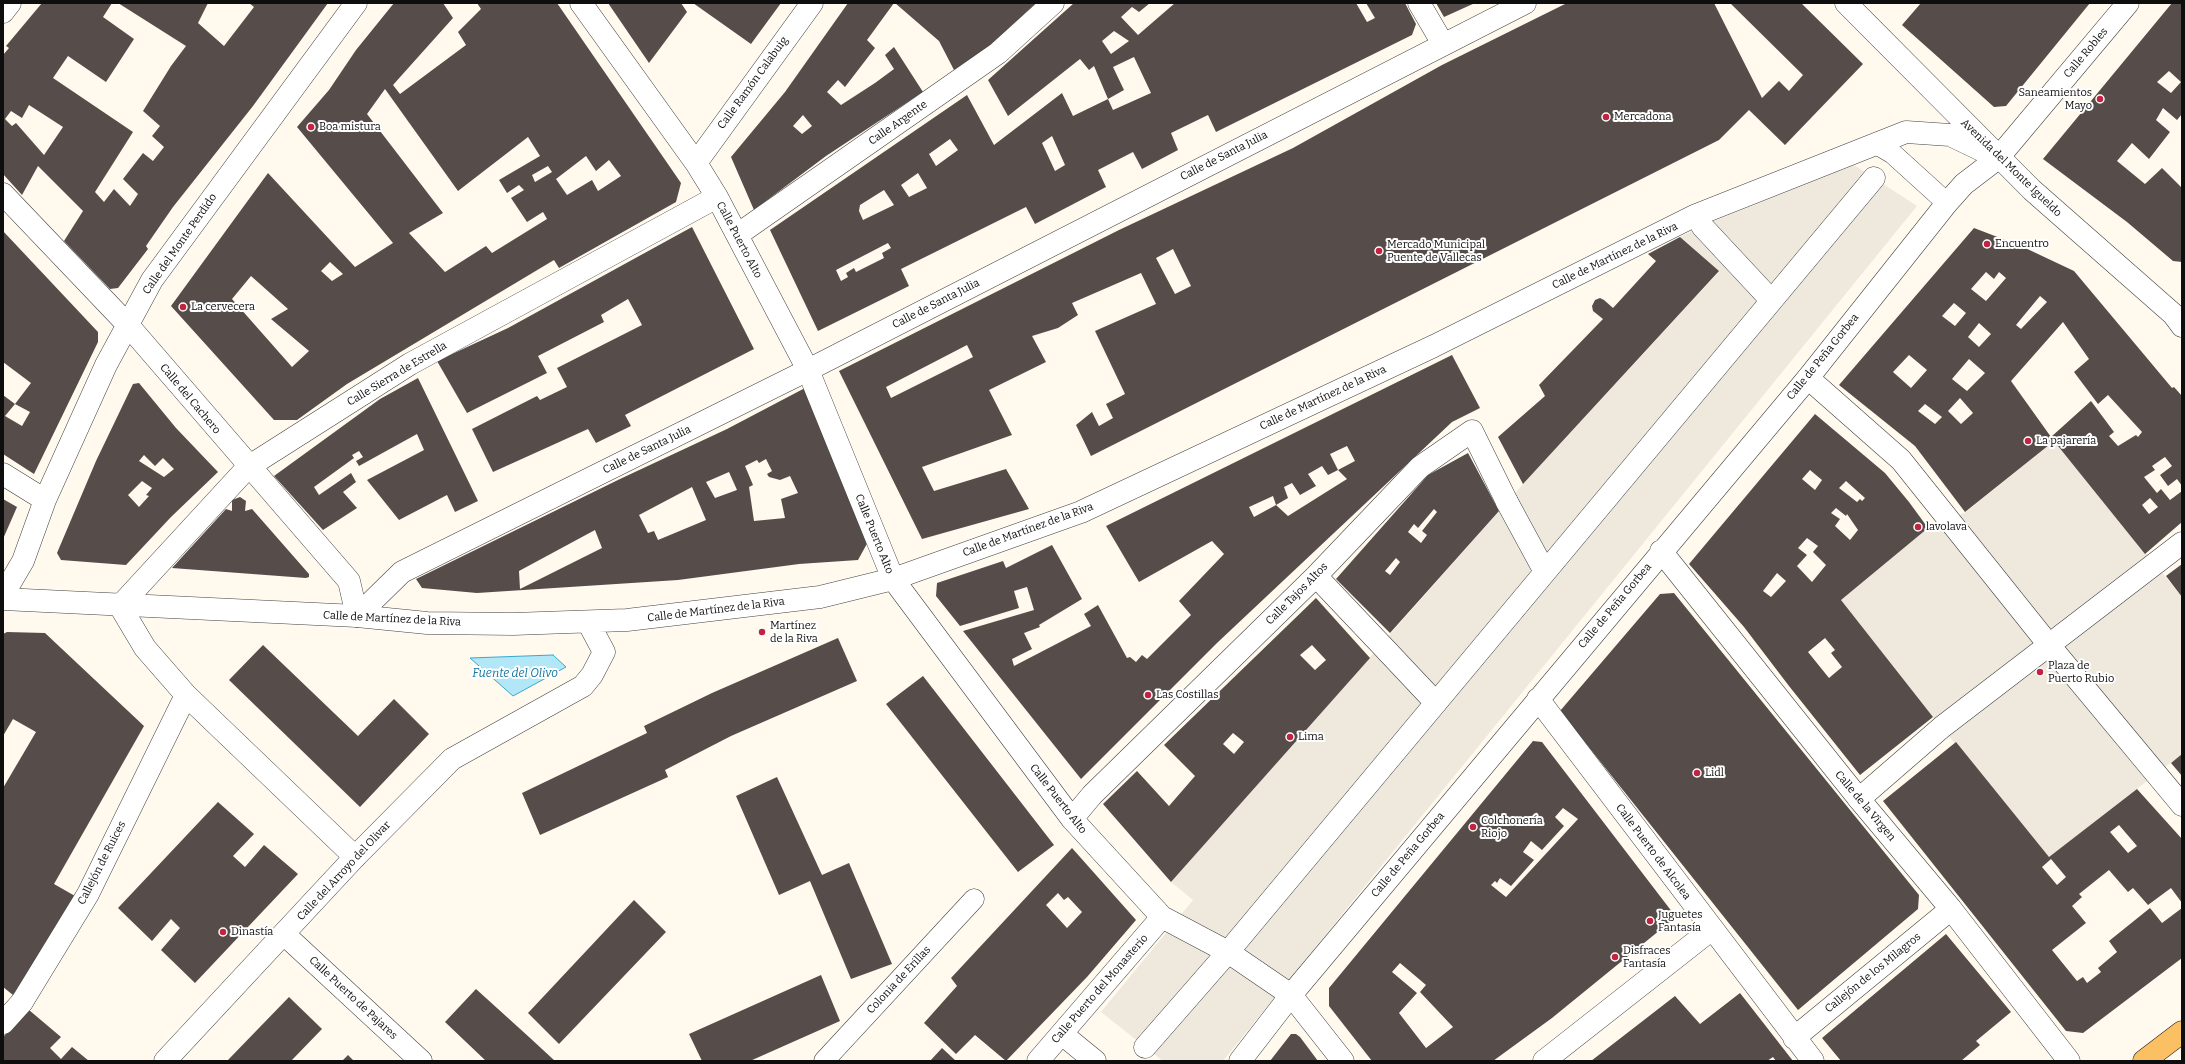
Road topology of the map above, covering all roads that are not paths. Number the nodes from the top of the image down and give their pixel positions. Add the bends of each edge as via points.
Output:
1 (10, 3) edge
2 (356, 3) edge
3 (582, 3) edge
4 (812, 3) edge
5 (1053, 3) edge
6 (1419, 3) edge
7 (1525, 3) edge
8 (1846, 3) edge
9 (2128, 3) edge
10 (3, 12) edge
11 (1443, 44) junction
12 (1876, 144) junction
13 (1998, 158) junction
14 (696, 163) junction
15 (1874, 178) dead end
16 (3, 194) edge
17 (716, 197) junction
18 (1947, 203) junction
19 (1702, 226) dead end
20 (737, 235) junction
21 (1771, 300) junction
22 (2179, 316) edge
23 (127, 324) junction
24 (808, 370) junction
25 (1808, 378) junction
26 (248, 467) junction
27 (3, 474) edge
28 (45, 500) junction
29 (2182, 543) edge
30 (1661, 551) junction
31 (1545, 572) junction
32 (1316, 576) junction
33 (892, 579) junction
34 (3, 595) edge
35 (3, 599) edge
36 (120, 606) junction
37 (357, 616) junction
38 (588, 622) junction
39 (2049, 645) junction
40 (186, 695) junction
41 (1538, 699) junction
42 (1436, 703) junction
43 (1859, 799) junction
44 (2182, 805) edge
45 (1072, 819) junction
46 (355, 857) junction
47 (974, 899) dead end
48 (1951, 909) junction
49 (1162, 917) junction
50 (1712, 930) junction
51 (285, 935) junction
52 (1228, 952) junction
53 (1291, 994) junction
54 (3, 1023) edge
55 (2182, 1032) edge
56 (1062, 1034) junction
57 (1794, 1038) junction
58 (1145, 1047) dead end
59 (165, 1061) edge
60 (421, 1061) edge
61 (824, 1061) edge
62 (1038, 1061) edge
63 (1095, 1061) edge
64 (1240, 1061) edge
65 (1343, 1061) edge
66 (1544, 1061) edge
67 (1813, 1061) edge
68 (2069, 1061) edge
69 (2144, 1061) edge

1 - 10 street
2 - 23 street, Calle del Monte Perdido via 152,280
3 - 14 street, Calle Puerto Alto
4 - 14 street, Calle Ramón Calabuig
5 - 20 street, Calle Argente via 998,53
6 - 11 street
7 - 11 street, Calle de Santa Julia
8 - 13 street, Avenida del Monte Igueldo
9 - 13 street, Calle Robles
11 - 24 street, Calle de Santa Julia
12 - 13 street, Calle de Martínez de la Riva via 1906,132 1950,135
12 - 18 lane via 1893,154
12 - 33 street, Calle de Martínez de la Riva via 1694,216 1434,346 1081,512
13 - 18 street, Calle de Peña Gorbea via 1964,184
13 - 22 street, Avenida del Monte Igueldo
14 - 17 street, Calle Puerto Alto
15 - 21 street
16 - 23 street, Calle del Cachero
17 - 20 street, Calle Puerto Alto
17 - 26 street, Calle Sierra de Estrella via 410,364
18 - 25 street, Calle de Peña Gorbea
19 - 21 street
20 - 24 street, Calle Puerto Alto
21 - 31 street
23 - 26 street, Calle del Cachero
23 - 28 street, Calle del Monte Perdido
24 - 33 street, Calle Puerto Alto
24 - 37 street, Calle de Santa Julia via 402,572
25 - 30 street, Calle de Peña Gorbea
25 - 39 street via 1901,460
26 - 36 street, Calle Sierra de Estrella
26 - 37 street, Calle del Cachero via 349,581
27 - 28 street
28 - 34 street, Calle del Monte Perdido via 23,561
29 - 39 street
30 - 41 street, Calle de Peña Gorbea
30 - 43 street, Calle de la Virgen
31 - 32 street, Calle Tajos Altos via 1472,431 1420,467
31 - 42 street
32 - 42 street
32 - 45 street, Calle Tajos Altos via 1092,795
33 - 38 street, Calle de Martínez de la Riva via 820,597 627,620
33 - 45 street, Calle Puerto Alto
35 - 36 street, Calle de Martínez de la Riva
36 - 37 street, Calle de Martínez de la Riva
36 - 40 street via 145,648
37 - 38 street, Calle de Martínez de la Riva via 427,624
38 - 46 street, Calle del Arroyo del Olivar via 604,652 583,686 452,759
39 - 43 street via 1942,727
39 - 44 street
40 - 46 street
40 - 54 street, Callejón de Ruices via 88,894 22,1002
41 - 50 street, Calle Puerto de Alcolea
41 - 53 street, Calle de Peña Gorbea
42 - 52 street
43 - 48 street, Calle de la Virgen
45 - 49 street, Calle Puerto Alto
46 - 51 street, Calle del Arroyo del Olivar
47 - 61 lane, Colonia de Erillas
48 - 57 street, Callejón de los Milagros
48 - 68 street, Calle de la Virgen
49 - 52 street, Calle Puerto Alto
49 - 56 street, Calle Puerto del Monasterio
50 - 57 street, Calle Puerto de Alcolea
50 - 66 street
51 - 59 street, Calle del Arroyo del Olivar
51 - 60 street, Calle Puerto de Pajares
52 - 53 street, Calle Puerto Alto
52 - 58 street
53 - 64 street, Calle de Peña Gorbea
53 - 65 street, Calle Puerto Alto
55 - 69 main road
56 - 62 street, Calle Puerto del Monasterio
56 - 63 street
57 - 67 street, Calle Puerto de Alcolea

